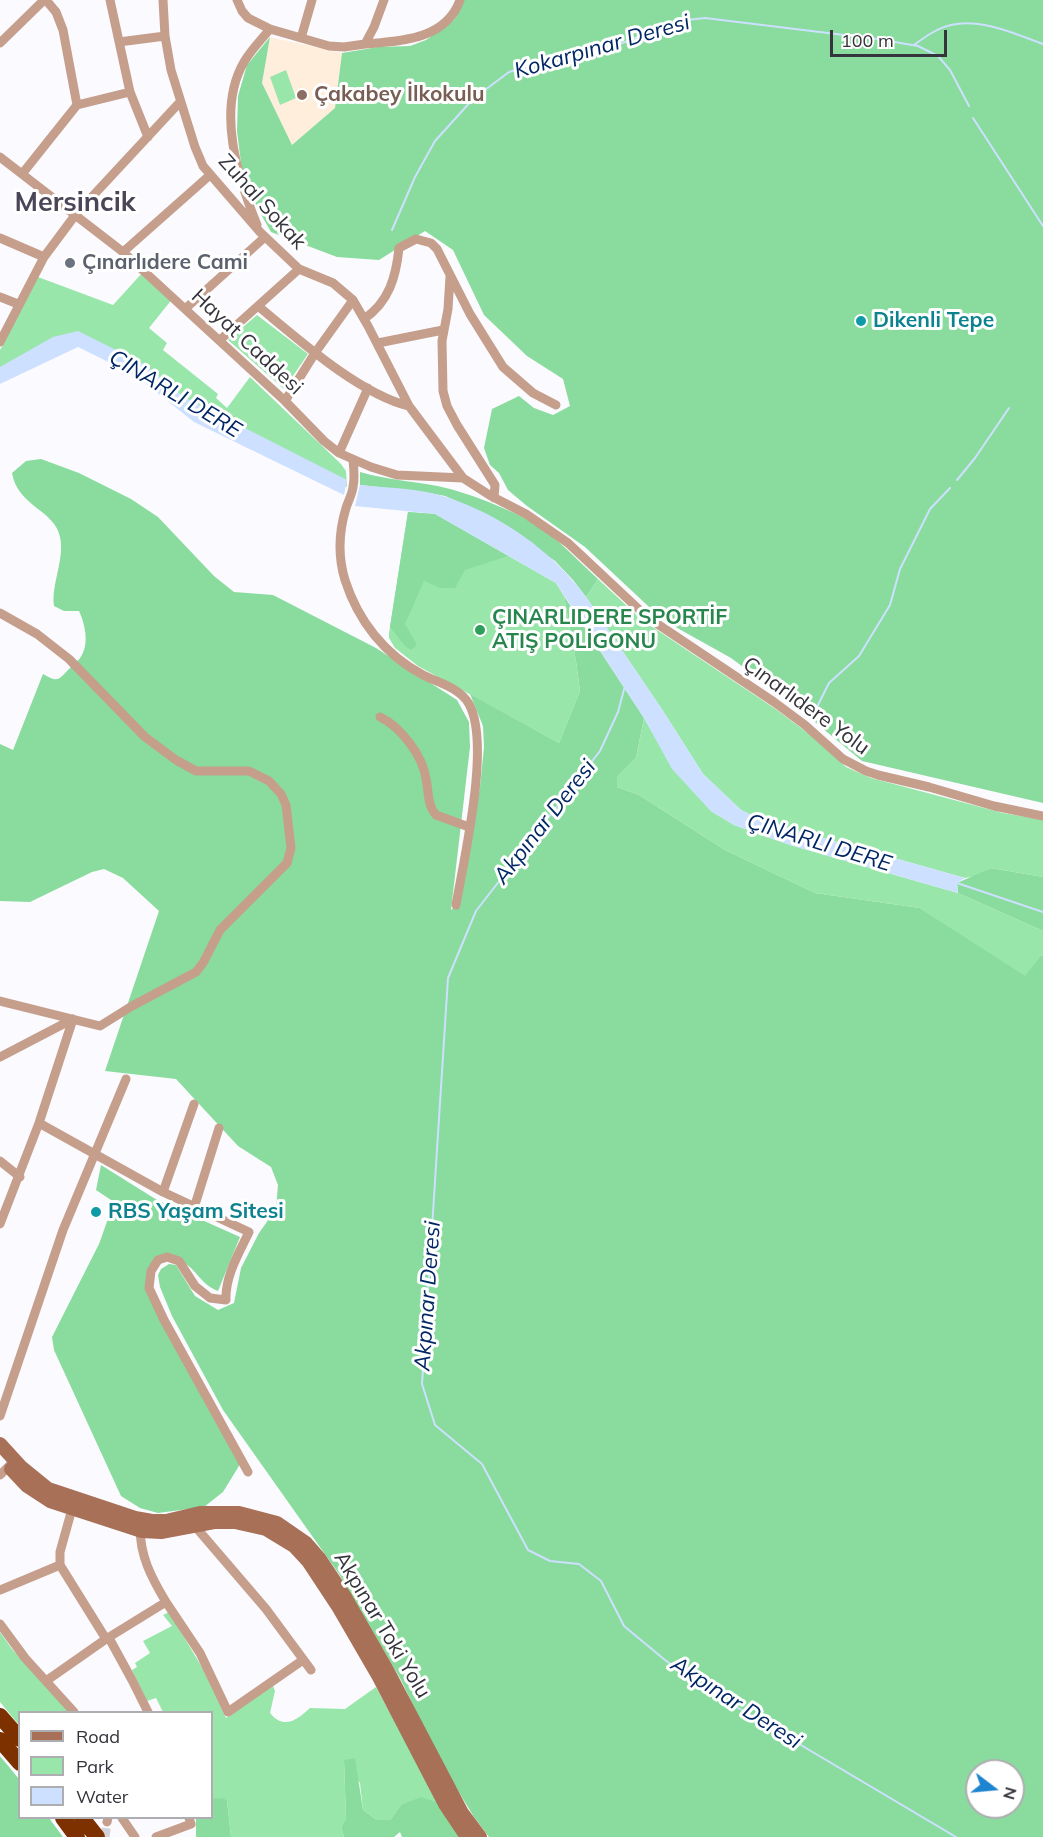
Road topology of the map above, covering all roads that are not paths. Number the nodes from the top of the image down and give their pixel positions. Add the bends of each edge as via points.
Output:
1 (45, 0) edge
2 (110, 0) edge
3 (163, 0) edge
4 (237, 0) edge
5 (312, 0) edge
6 (384, 0) edge
7 (460, 0) edge
8 (270, 30) junction
9 (165, 36) junction
10 (301, 38) junction
11 (119, 42) junction
12 (0, 43) edge
13 (365, 44) junction
14 (130, 92) junction
15 (180, 102) junction
16 (77, 105) junction
17 (148, 137) junction
18 (0, 157) edge
19 (22, 174) junction
20 (210, 175) junction
21 (76, 214) junction
22 (263, 235) junction
23 (0, 238) edge
24 (123, 252) junction
25 (44, 257) junction
26 (299, 269) junction
27 (450, 272) junction
28 (0, 297) edge
29 (353, 300) junction
30 (18, 304) junction
31 (258, 306) junction
32 (185, 309) junction
33 (364, 319) junction
34 (443, 330) junction
35 (220, 340) junction
36 (0, 342) edge
37 (378, 344) junction
38 (315, 353) junction
39 (368, 388) junction
40 (285, 402) junction
41 (556, 405) dead end
42 (409, 406) junction
43 (339, 453) junction
44 (353, 460) junction
45 (463, 478) junction
46 (494, 498) junction
47 (0, 613) edge
48 (380, 717) dead end
49 (1043, 816) edge
50 (469, 827) junction
51 (456, 905) dead end
52 (0, 1001) edge
53 (73, 1019) junction
54 (0, 1057) edge
55 (126, 1079) dead end
56 (194, 1104) dead end
57 (39, 1123) junction
58 (219, 1128) dead end
59 (95, 1155) junction
60 (0, 1161) edge
61 (20, 1177) junction
62 (163, 1192) junction
63 (194, 1208) junction
64 (0, 1224) edge
65 (0, 1416) edge
66 (0, 1444) edge
67 (6, 1465) edge
68 (248, 1472) dead end
69 (72, 1509) junction
70 (192, 1520) junction
71 (140, 1525) junction
72 (60, 1565) junction
73 (0, 1590) edge
74 (166, 1602) junction
75 (0, 1624) edge
76 (107, 1639) junction
77 (303, 1660) junction
78 (310, 1670) dead end
79 (46, 1681) junction
80 (72, 1711) edge
81 (147, 1711) edge
82 (0, 1716) edge
83 (18, 1737) edge
84 (0, 1740) edge
85 (18, 1761) edge
86 (64, 1819) edge
87 (83, 1819) edge
88 (123, 1819) edge
89 (189, 1819) edge
90 (77, 1837) edge
91 (97, 1837) edge
92 (135, 1837) edge
93 (156, 1837) edge
94 (467, 1837) edge
95 (480, 1837) edge

1 - 12 street
1 - 16 street via 56,12 63,30
2 - 11 street
3 - 9 street, Zuhal Sokak
4 - 8 street via 248,18
5 - 10 street
6 - 13 street
7 - 13 street via 451,16 423,36
8 - 10 street
8 - 22 street via 244,62 233,101 234,157
9 - 11 street
9 - 15 street, Zuhal Sokak
10 - 13 street via 337,47
11 - 14 street
14 - 16 street
14 - 17 street
15 - 17 street
15 - 20 street, Zuhal Sokak via 195,147
16 - 19 street
17 - 21 street
18 - 19 street, Hayat Caddesi
19 - 21 street, Hayat Caddesi
20 - 22 street, Zuhal Sokak
20 - 24 street
21 - 24 street, Hayat Caddesi
21 - 25 street
22 - 26 street, Zuhal Sokak
22 - 32 street
23 - 25 street
24 - 32 street, Hayat Caddesi
25 - 30 street
26 - 29 street, Zuhal Sokak via 333,283
26 - 31 street
27 - 33 street via 431,243 409,241 399,248 386,296
27 - 34 street
27 - 41 street via 503,367 533,393
28 - 30 street
29 - 33 street, Zuhal Sokak
29 - 38 street
30 - 36 street
31 - 35 street
31 - 38 street
32 - 35 street, Hayat Caddesi
33 - 37 street, Zuhal Sokak
34 - 37 street
34 - 46 street via 441,380 447,406 495,485
35 - 40 street, Hayat Caddesi
37 - 42 street, Zuhal Sokak
38 - 39 street
38 - 40 street
39 - 42 street
39 - 43 street
40 - 43 street, Hayat Caddesi
42 - 45 street, Zuhal Sokak
43 - 44 street, Hayat Caddesi
44 - 45 street, Hayat Caddesi via 397,475
44 - 50 street via 354,484 342,522 340,545 346,583 366,625 381,644 408,667 462,695 469,704 478,747
45 - 46 street, Çınarlıdere Yolu
46 - 49 street, Çınarlıdere Yolu via 568,543 647,617 774,702 849,763 878,775
47 - 53 street via 37,634 69,659 145,737 176,760 196,771 249,771 269,781 286,805 291,848 287,863 220,930 196,972 100,1026
48 - 50 street via 415,750 422,763 432,811
50 - 51 street
52 - 53 street
53 - 54 street
53 - 57 street
55 - 59 street
56 - 62 street
57 - 59 street
57 - 61 street
58 - 63 street
59 - 62 street
59 - 65 street via 63,1230
60 - 61 street
61 - 64 street
62 - 63 street
63 - 68 street via 249,1232 225,1288 226,1300 210,1299 195,1286 179,1260 167,1257 158,1260 151,1271 149,1288
66 - 67 main road
67 - 69 main road via 40,1496
67 - 71 main road via 48,1489
69 - 71 main road
69 - 72 street
70 - 71 main road via 161,1532
70 - 77 street
70 - 94 main road, Akpınar Toki Yolu via 256,1526 284,1540 308,1561 379,1677 445,1804
70 - 95 main road, Akpınar Toki Yolu via 226,1512 251,1515 277,1523 306,1543 345,1597 462,1813
71 - 74 street via 144,1559
72 - 73 street
72 - 76 street
74 - 76 street
74 - 77 street via 200,1653 228,1712
75 - 79 street
76 - 79 street
76 - 81 street
77 - 78 street
79 - 80 street
82 - 83 highway
84 - 85 highway
86 - 90 highway
87 - 91 highway
88 - 92 street
89 - 93 street via 191,1824

